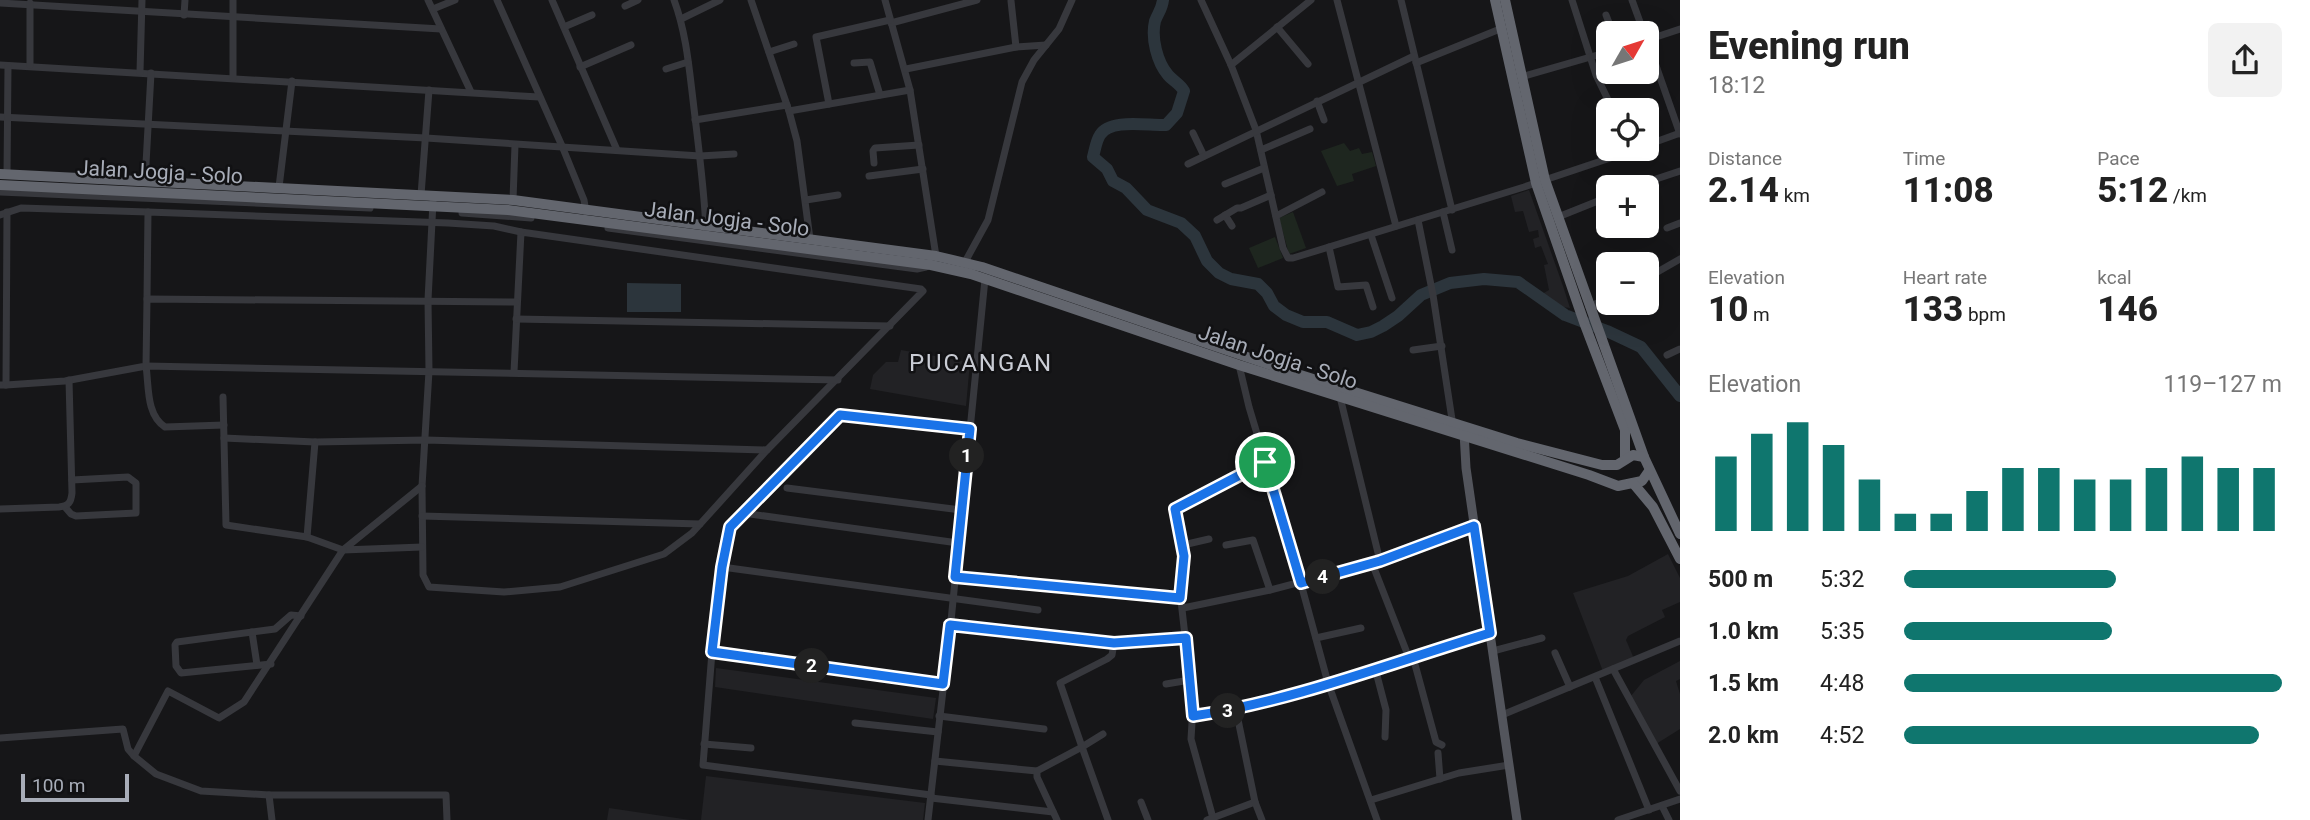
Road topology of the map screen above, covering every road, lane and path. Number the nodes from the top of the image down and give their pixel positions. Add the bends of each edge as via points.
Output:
1 (142, 0) edge
2 (185, 0) edge
3 (233, 0) edge
4 (428, 0) edge
5 (455, 0) edge
6 (497, 0) edge
7 (552, 0) edge
8 (638, 0) edge
9 (674, 0) edge
10 (720, 0) edge
11 (751, 0) edge
12 (885, 0) edge
13 (977, 0) edge
14 (1072, 0) edge
15 (1201, 0) edge
16 (1311, 0) edge
17 (1337, 0) edge
18 (1401, 0) edge
19 (1494, 0) edge
20 (1505, 0) edge
21 (1573, 0) edge
22 (1632, 0) edge
23 (1011, 1) edge
24 (30, 2) edge
25 (0, 3) edge
26 (625, 6) dead end
27 (433, 9) junction
28 (142, 12) junction
29 (184, 15) junction
30 (592, 15) dead end
31 (1606, 15) dead end
32 (232, 17) junction
33 (681, 19) junction
34 (891, 21) junction
35 (1608, 21) edge
36 (1640, 21) edge
37 (564, 27) junction
38 (1278, 27) junction
39 (441, 29) junction
40 (1500, 29) junction
41 (1680, 29) edge
42 (1659, 36) edge
43 (794, 44) dead end
44 (631, 45) dead end
45 (1046, 45) junction
46 (1016, 47) junction
47 (769, 52) junction
48 (1596, 56) edge
49 (1591, 57) junction
50 (1415, 59) junction
51 (688, 62) junction
52 (854, 64) dead end
53 (1308, 64) dead end
54 (4, 65) edge
55 (30, 65) junction
56 (1231, 65) junction
57 (580, 67) junction
58 (666, 69) dead end
59 (906, 69) junction
60 (140, 72) junction
61 (151, 74) junction
62 (1659, 74) edge
63 (1521, 77) junction
64 (233, 78) junction
65 (292, 81) junction
66 (1358, 81) junction
67 (429, 90) junction
68 (910, 90) junction
69 (471, 92) junction
70 (880, 95) junction
71 (539, 97) junction
72 (1607, 98) edge
73 (1317, 100) junction
74 (829, 104) junction
75 (788, 108) junction
76 (4, 117) edge
77 (695, 120) junction
78 (1324, 120) dead end
79 (148, 123) junction
80 (1310, 129) dead end
81 (1256, 130) junction
82 (287, 131) junction
83 (1193, 133) dead end
84 (1680, 133) edge
85 (426, 138) junction
86 (1659, 141) edge
87 (515, 145) junction
88 (919, 145) junction
89 (562, 146) junction
90 (617, 150) junction
91 (1261, 150) junction
92 (734, 154) dead end
93 (700, 156) junction
94 (1204, 156) junction
95 (1599, 161) edge
96 (874, 163) dead end
97 (1188, 164) dead end
98 (1264, 168) junction
99 (923, 169) junction
100 (1680, 171) edge
101 (869, 176) dead end
102 (1659, 178) edge
103 (1540, 181) junction
104 (5, 182) edge
105 (145, 182) junction
106 (1225, 184) dead end
107 (279, 187) junction
108 (0, 192) edge
109 (1322, 192) dead end
110 (421, 195) junction
111 (838, 195) dead end
112 (1271, 195) junction
113 (513, 200) junction
114 (806, 200) junction
115 (1596, 202) edge
116 (433, 204) junction
117 (1447, 211) junction
118 (148, 212) junction
119 (4, 213) edge
120 (586, 214) junction
121 (1225, 215) junction
122 (1276, 216) junction
123 (1558, 217) junction
124 (1217, 220) dead end
125 (1418, 220) junction
126 (431, 223) junction
127 (1680, 223) edge
128 (1232, 226) dead end
129 (1396, 226) junction
130 (1667, 228) dead end
131 (706, 231) junction
132 (521, 232) junction
133 (1371, 234) junction
134 (810, 239) junction
135 (1329, 247) junction
136 (1452, 250) dead end
137 (1680, 259) edge
138 (933, 261) junction
139 (965, 262) junction
140 (1659, 271) edge
141 (985, 279) junction
142 (1392, 298) dead end
143 (147, 299) junction
144 (428, 300) junction
145 (516, 302) junction
146 (1373, 307) dead end
147 (1596, 308) edge
148 (1103, 315) junction
149 (1587, 315) junction
150 (516, 319) junction
151 (890, 327) junction
152 (1442, 346) junction
153 (1680, 349) edge
154 (1413, 350) dead end
155 (1667, 355) dead end
156 (1240, 365) junction
157 (146, 366) junction
158 (429, 371) junction
159 (514, 372) junction
160 (69, 380) junction
161 (838, 380) junction
162 (3, 385) edge
163 (223, 397) dead end
164 (1340, 397) junction
165 (224, 425) junction
166 (970, 429) junction
167 (1459, 430) junction
168 (224, 438) junction
169 (426, 440) junction
170 (315, 442) junction
171 (767, 450) junction
172 (1644, 457) junction
173 (1624, 460) junction
174 (1265, 462) junction
175 (1649, 471) junction
176 (72, 480) junction
177 (1632, 483) junction
178 (422, 486) junction
179 (787, 488) dead end
180 (65, 507) junction
181 (0, 509) edge
182 (961, 510) junction
183 (743, 513) junction
184 (422, 516) junction
185 (700, 524) junction
186 (1474, 526) junction
187 (1680, 534) edge
188 (307, 537) junction
189 (1209, 539) dead end
190 (958, 543) junction
191 (1183, 545) junction
192 (1226, 545) dead end
193 (422, 547) junction
194 (343, 550) junction
195 (1680, 559) edge
196 (1376, 562) junction
197 (722, 567) junction
198 (955, 577) junction
199 (1301, 583) junction
200 (1270, 590) junction
201 (1180, 598) junction
202 (952, 599) junction
203 (1182, 608) junction
204 (1038, 610) dead end
205 (301, 616) junction
206 (950, 625) junction
207 (1361, 628) dead end
208 (252, 632) junction
209 (1490, 633) junction
210 (1186, 638) junction
211 (1316, 638) junction
212 (1542, 638) dead end
213 (1680, 642) edge
214 (1114, 643) junction
215 (1493, 651) junction
216 (712, 652) junction
217 (1555, 653) dead end
218 (1411, 657) junction
219 (271, 664) junction
220 (257, 665) junction
221 (1375, 668) junction
222 (1614, 669) junction
223 (1595, 677) junction
224 (1190, 680) junction
225 (1328, 683) junction
226 (943, 684) junction
227 (1166, 684) dead end
228 (1570, 687) junction
229 (1236, 710) junction
230 (1502, 715) junction
231 (939, 716) junction
232 (1193, 716) junction
233 (855, 723) dead end
234 (1044, 729) dead end
235 (938, 732) junction
236 (1103, 734) dead end
237 (1385, 737) dead end
238 (0, 738) edge
239 (705, 744) junction
240 (1442, 745) dead end
241 (1082, 747) junction
242 (751, 748) dead end
243 (1438, 753) dead end
244 (134, 756) junction
245 (935, 761) junction
246 (1508, 765) junction
247 (1037, 771) junction
248 (1440, 779) junction
249 (1680, 791) edge
250 (270, 795) junction
251 (931, 796) junction
252 (1680, 799) edge
253 (1371, 800) junction
254 (1141, 802) dead end
255 (1255, 802) junction
256 (1662, 806) junction
257 (1649, 810) junction
258 (1055, 816) edge
259 (1210, 819) edge
260 (272, 820) edge
261 (447, 820) edge
262 (928, 820) edge
263 (1108, 820) edge
264 (1148, 820) edge
265 (1262, 820) edge
266 (1377, 820) edge
267 (1517, 820) edge
268 (1618, 820) edge
269 (1669, 820) edge

1 - 28 street
2 - 29 street
3 - 32 street
4 - 27 street
5 - 27 street
6 - 71 street
7 - 37 street
8 - 26 street
9 - 33 street
10 - 33 street
11 - 47 street
12 - 34 street
13 - 34 street
14 - 45 street
15 - 56 street
16 - 38 street
17 - 66 street
18 - 50 street
19 - 40 highway
20 - 63 highway
21 - 49 street
22 - 36 street
23 - 46 street
24 - 25 street
24 - 28 street
24 - 55 street
27 - 39 street
28 - 29 street
28 - 60 street
29 - 32 street
30 - 37 street
31 - 35 street
32 - 39 street
32 - 64 street
33 - 51 street
34 - 59 street
34 - 74 street via 816,37
37 - 57 street
38 - 53 street
38 - 56 street
39 - 69 street
40 - 50 street
40 - 103 highway
41 - 42 street
43 - 47 street
44 - 57 street
45 - 46 street
45 - 139 street via 1022,82 988,220
46 - 59 street
47 - 75 street
48 - 49 street
49 - 63 street
49 - 72 street
50 - 66 street
50 - 117 street
51 - 58 street
51 - 77 street
52 - 70 street via 870,62
54 - 55 street
54 - 76 street
55 - 60 street
56 - 81 street
57 - 90 street
59 - 68 street
60 - 61 street
61 - 64 street
61 - 79 street
62 - 84 street
63 - 103 highway
64 - 65 street
65 - 67 street
65 - 82 street
66 - 73 street
66 - 129 street
67 - 69 street
67 - 85 street
68 - 70 street
68 - 88 street
69 - 71 street
70 - 74 street
71 - 89 street
73 - 78 street
73 - 81 street
74 - 75 street
75 - 77 street
75 - 114 street
76 - 79 street
76 - 104 street
77 - 93 street
79 - 82 street
79 - 105 street
80 - 91 street
81 - 91 street
81 - 94 street
82 - 85 street
82 - 107 street
83 - 94 street
84 - 86 street
85 - 87 street
85 - 110 street
87 - 89 street
87 - 113 street
88 - 96 street via 875,148
88 - 99 street
89 - 90 street
89 - 120 street
90 - 93 street
91 - 98 street
92 - 93 street
93 - 131 street
94 - 97 street
95 - 103 street
98 - 106 street
98 - 112 street
99 - 101 street
99 - 138 street
100 - 102 street
103 - 117 street
103 - 123 highway
103 - 149 highway
104 - 105 highway, Jalan Jogja - Solo
104 - 108 street
104 - 116 highway, Jalan Jogja - Solo
105 - 107 highway, Jalan Jogja - Solo
107 - 110 highway, Jalan Jogja - Solo
109 - 122 street
110 - 116 highway, Jalan Jogja - Solo
111 - 114 street
112 - 121 street
112 - 122 street
113 - 116 highway, Jalan Jogja - Solo
113 - 120 highway, Jalan Jogja - Solo
114 - 134 street
115 - 123 street
116 - 120 highway, Jalan Jogja - Solo
116 - 126 street
116 - 138 street via 917,269
117 - 125 street
117 - 136 street
118 - 119 street via 22,208
118 - 126 street
118 - 143 street
119 - 162 street
120 - 131 highway, Jalan Jogja - Solo
121 - 124 street
121 - 128 street
122 - 135 street via 1288,257
123 - 149 highway
125 - 129 street
125 - 152 street
126 - 132 street
126 - 144 street
127 - 130 street
129 - 133 street
131 - 134 highway, Jalan Jogja - Solo
131 - 138 highway, Jalan Jogja - Solo
132 - 145 street
132 - 151 street via 921,289
133 - 135 street
133 - 142 street
134 - 138 highway, Jalan Jogja - Solo
135 - 146 street via 1338,287 1366,285
137 - 140 street
138 - 139 highway, Jalan Jogja - Solo
138 - 141 highway, Jalan Jogja - Solo
139 - 148 highway, Jalan Jogja - Solo
141 - 148 highway, Jalan Jogja - Solo
141 - 166 street
143 - 144 street
143 - 157 street
144 - 145 street
144 - 158 street
145 - 150 street
147 - 149 street
148 - 156 highway, Jalan Jogja - Solo
148 - 167 highway, Jalan Jogja - Solo via 1417,412
149 - 172 highway via 1598,331
149 - 173 highway via 1625,430
150 - 151 street
150 - 159 street
151 - 161 street
152 - 154 street
152 - 167 street
153 - 155 street
156 - 164 highway, Jalan Jogja - Solo
156 - 174 street
157 - 158 street
157 - 160 street
157 - 165 street via 152,413 160,424
158 - 159 street
158 - 169 street
159 - 161 street
160 - 162 street
160 - 176 street
161 - 171 street
163 - 165 street
164 - 167 highway, Jalan Jogja - Solo
164 - 196 street
165 - 168 street
166 - 182 street
166 - 183 street via 840,415
167 - 173 highway via 1587,463 1609,466
167 - 177 highway via 1613,485
167 - 186 main road
168 - 170 street
168 - 188 street via 226,525
169 - 170 street
169 - 171 street
169 - 178 street
170 - 188 street
171 - 185 street
172 - 173 highway via 1636,454
172 - 175 highway
173 - 177 highway via 1622,474
174 - 191 street via 1175,507
174 - 199 street
175 - 177 highway via 1642,481
175 - 187 highway
176 - 180 street via 71,500
176 - 180 street via 128,477 136,483 136,513 76,516
177 - 195 highway via 1653,507
178 - 184 street
178 - 194 street
179 - 182 street
180 - 181 street
182 - 190 street
183 - 190 street
183 - 197 street via 729,530
184 - 185 street
184 - 193 street
185 - 193 street via 664,554 566,586 504,592 429,587 423,580
186 - 196 street
186 - 209 main road
188 - 194 street
189 - 191 street
190 - 198 street
191 - 201 street
192 - 200 street via 1254,541
193 - 194 street
194 - 205 street
196 - 199 street
196 - 218 street
197 - 202 street
197 - 216 street
198 - 201 street
198 - 202 street
199 - 200 street
199 - 211 street
200 - 203 street
201 - 203 street
202 - 204 street
202 - 206 street
203 - 210 street
205 - 208 street via 291,615 278,628
205 - 219 street
206 - 214 street
206 - 226 street
207 - 211 street
208 - 220 street
208 - 220 street via 177,642 176,666 181,673
209 - 215 main road
209 - 218 street
210 - 214 street
210 - 224 street
211 - 225 street
212 - 215 street
213 - 222 street
214 - 241 street via 1110,656 1060,682
215 - 230 main road
216 - 226 street
216 - 239 street
217 - 228 street
218 - 221 street
218 - 240 street via 1436,742
219 - 220 street
219 - 244 street via 244,702 219,718 168,691
221 - 225 street
221 - 237 street via 1386,710
222 - 223 street
222 - 249 street
223 - 228 street
223 - 257 street
224 - 227 street
224 - 232 street
225 - 229 street
225 - 253 street
226 - 231 street
228 - 230 street
229 - 232 street
229 - 255 street
230 - 246 main road
231 - 234 street
231 - 235 street
232 - 259 street via 1192,745
233 - 235 street
235 - 245 street
236 - 241 street
238 - 244 street via 123,729
239 - 242 street
239 - 251 street via 703,765
241 - 247 street
241 - 263 street
243 - 248 street
244 - 250 street via 156,774 201,792
245 - 247 street
245 - 251 street
246 - 248 street
246 - 267 main road
247 - 258 street
248 - 253 street
250 - 260 street
250 - 261 street via 446,795
251 - 258 street
251 - 262 street
252 - 256 street
253 - 266 street
254 - 264 street
255 - 259 street
255 - 265 street
256 - 257 street
256 - 269 street
257 - 268 street

